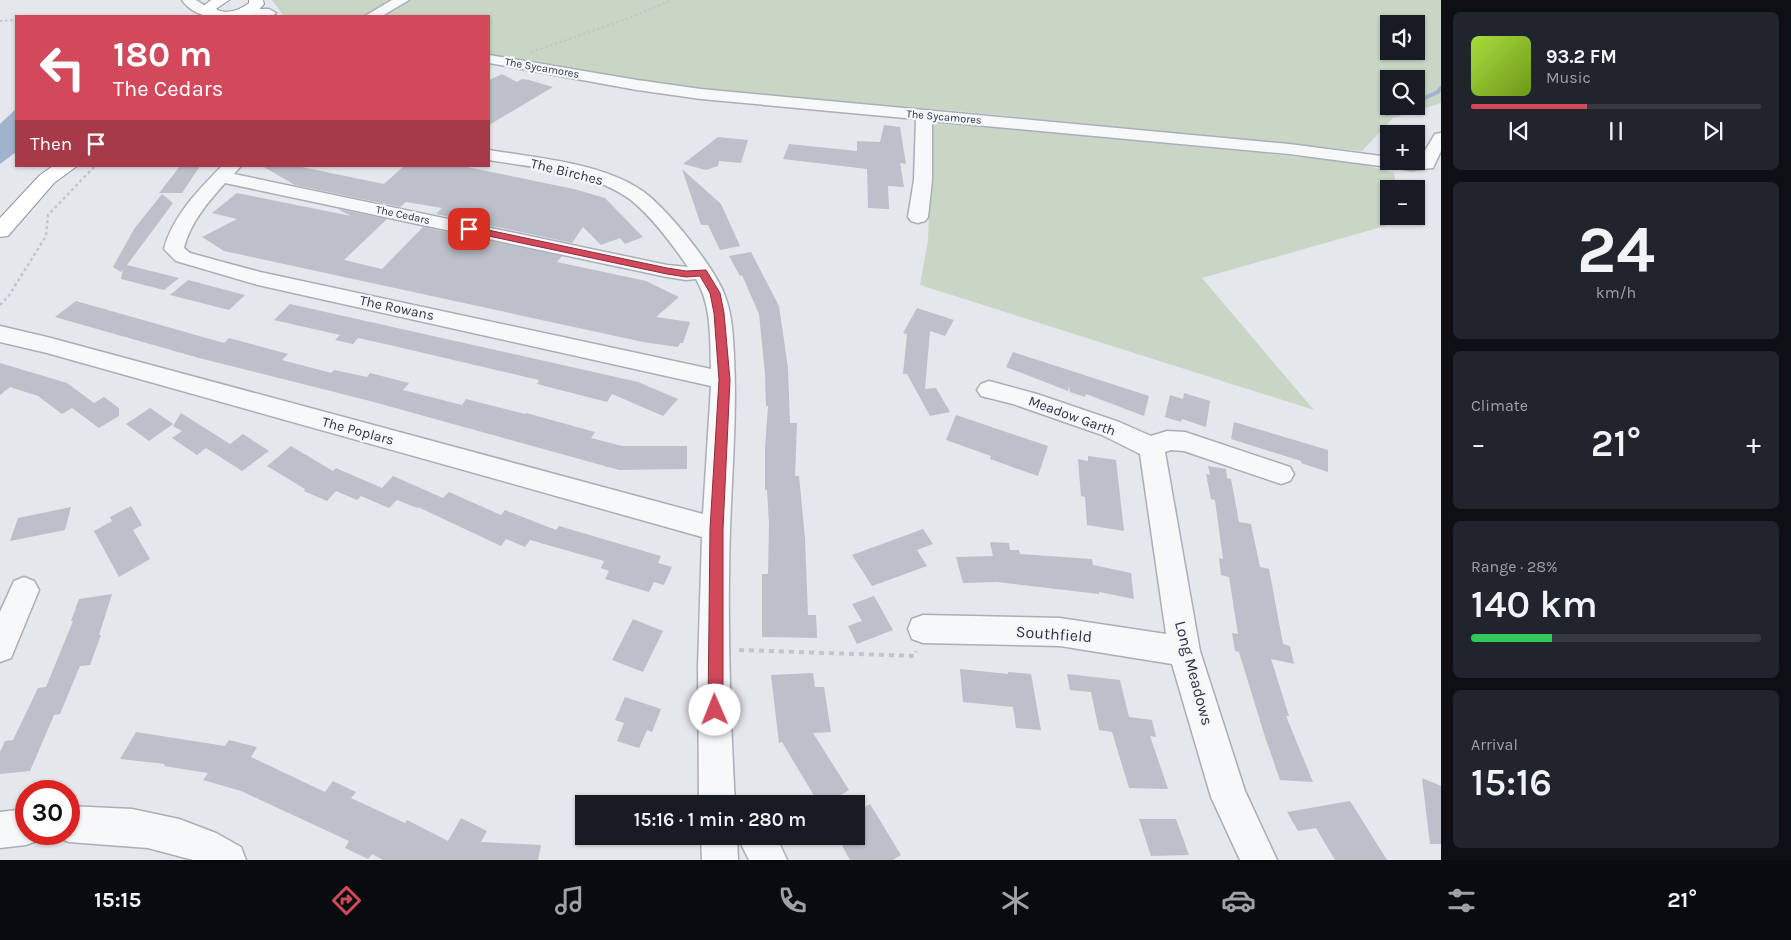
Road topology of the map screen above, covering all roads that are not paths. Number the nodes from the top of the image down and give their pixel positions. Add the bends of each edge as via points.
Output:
1 (189, 0) edge
2 (222, 0) edge
3 (402, 0) edge
4 (257, 1) edge
5 (208, 8) edge
6 (239, 14) edge
7 (221, 15) edge
8 (269, 15) edge
9 (374, 15) edge
10 (497, 60) edge
11 (924, 116) junction
12 (1441, 138) edge
13 (490, 155) edge
14 (1380, 160) edge
15 (1425, 164) edge
16 (64, 167) edge
17 (1422, 170) edge
18 (49, 172) edge
19 (226, 172) edge
20 (1441, 176) edge
21 (918, 217) dead end
22 (0, 231) edge
23 (703, 272) junction
24 (0, 334) edge
25 (724, 380) junction
26 (989, 390) dead end
27 (1152, 450) junction
28 (1281, 474) dead end
29 (716, 529) junction
30 (24, 590) dead end
31 (923, 629) road end
32 (0, 648) edge
33 (1184, 651) junction
34 (723, 795) edge
35 (80, 824) edge
36 (15, 828) edge
37 (0, 830) edge
38 (719, 845) edge
39 (760, 845) edge
40 (228, 860) edge
41 (720, 860) edge
42 (769, 860) edge
43 (1259, 860) edge

1 - 5 street via 191,4
2 - 5 highway
3 - 9 street
4 - 6 highway via 255,8
4 - 8 street
5 - 7 highway
6 - 8 street
10 - 11 street, The Sycamores via 700,94
11 - 14 street, The Sycamores via 1289,149
11 - 21 street via 923,180
12 - 15 street
13 - 23 street, The Birches via 588,175 638,196
16 - 18 highway
17 - 20 street
18 - 22 highway
19 - 23 street, The Cedars via 667,271
19 - 25 street, The Rowans via 203,198 174,242 174,250 183,257 258,278
23 - 25 street, The Birches via 715,293 719,313
24 - 29 street, The Poplars via 48,344
25 - 29 street, The Birches
26 - 27 street, Meadow Garth via 1013,395 1111,429 1139,440
27 - 28 street via 1160,441 1171,439
27 - 33 street, Long Meadows
29 - 34 street, The Birches via 714,650
30 - 32 street
31 - 33 street, Southfield via 1060,632
33 - 43 street, Long Meadows via 1229,798
35 - 40 street via 159,830 195,842
36 - 37 street
38 - 41 street
39 - 42 street

